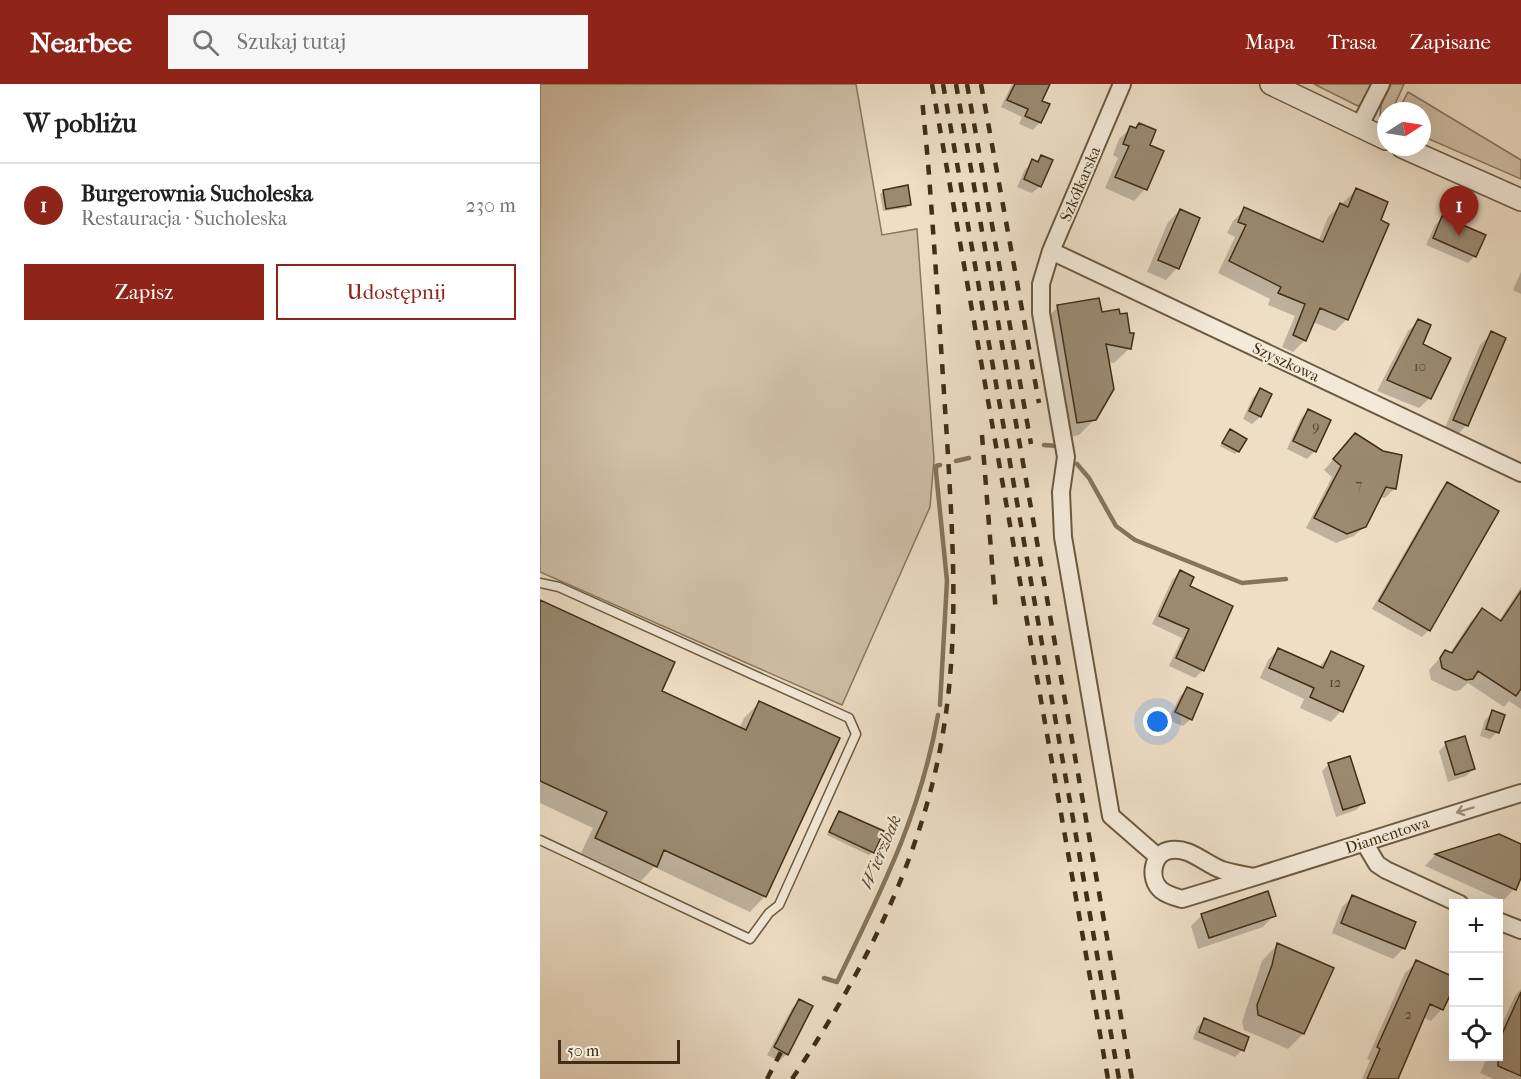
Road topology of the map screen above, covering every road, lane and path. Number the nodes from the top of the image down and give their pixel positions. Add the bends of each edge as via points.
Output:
1 (1122, 84) edge
2 (1271, 84) edge
3 (1381, 84) edge
4 (1359, 127) junction
5 (1377, 135) edge
6 (1422, 156) edge
7 (1521, 200) edge
8 (1051, 251) junction
9 (1521, 473) edge
10 (540, 583) edge
11 (1521, 793) edge
12 (540, 840) edge
13 (1364, 842) junction
14 (1158, 857) junction
15 (1254, 877) junction
16 (1451, 899) edge
17 (1503, 923) edge
18 (1521, 930) edge

1 - 8 street, Szkółkarska
2 - 4 street
3 - 4 street
4 - 5 street
6 - 7 street
8 - 9 street, Szyszkowa
8 - 14 street, Szkółkarska via 1041,285 1041,313 1066,457 1061,492 1063,537 1092,718 1111,816
10 - 12 lane via 559,586 849,718 856,734 779,905 750,939
11 -> 13 street, Diamentowa
13 - 15 street, Diamentowa
13 - 16 street via 1377,864 1386,870
14 - 15 street, Diamentowa via 1169,850 1182,850 1220,870
14 - 15 street, Diamentowa via 1154,878 1159,889 1182,899
17 - 18 street

